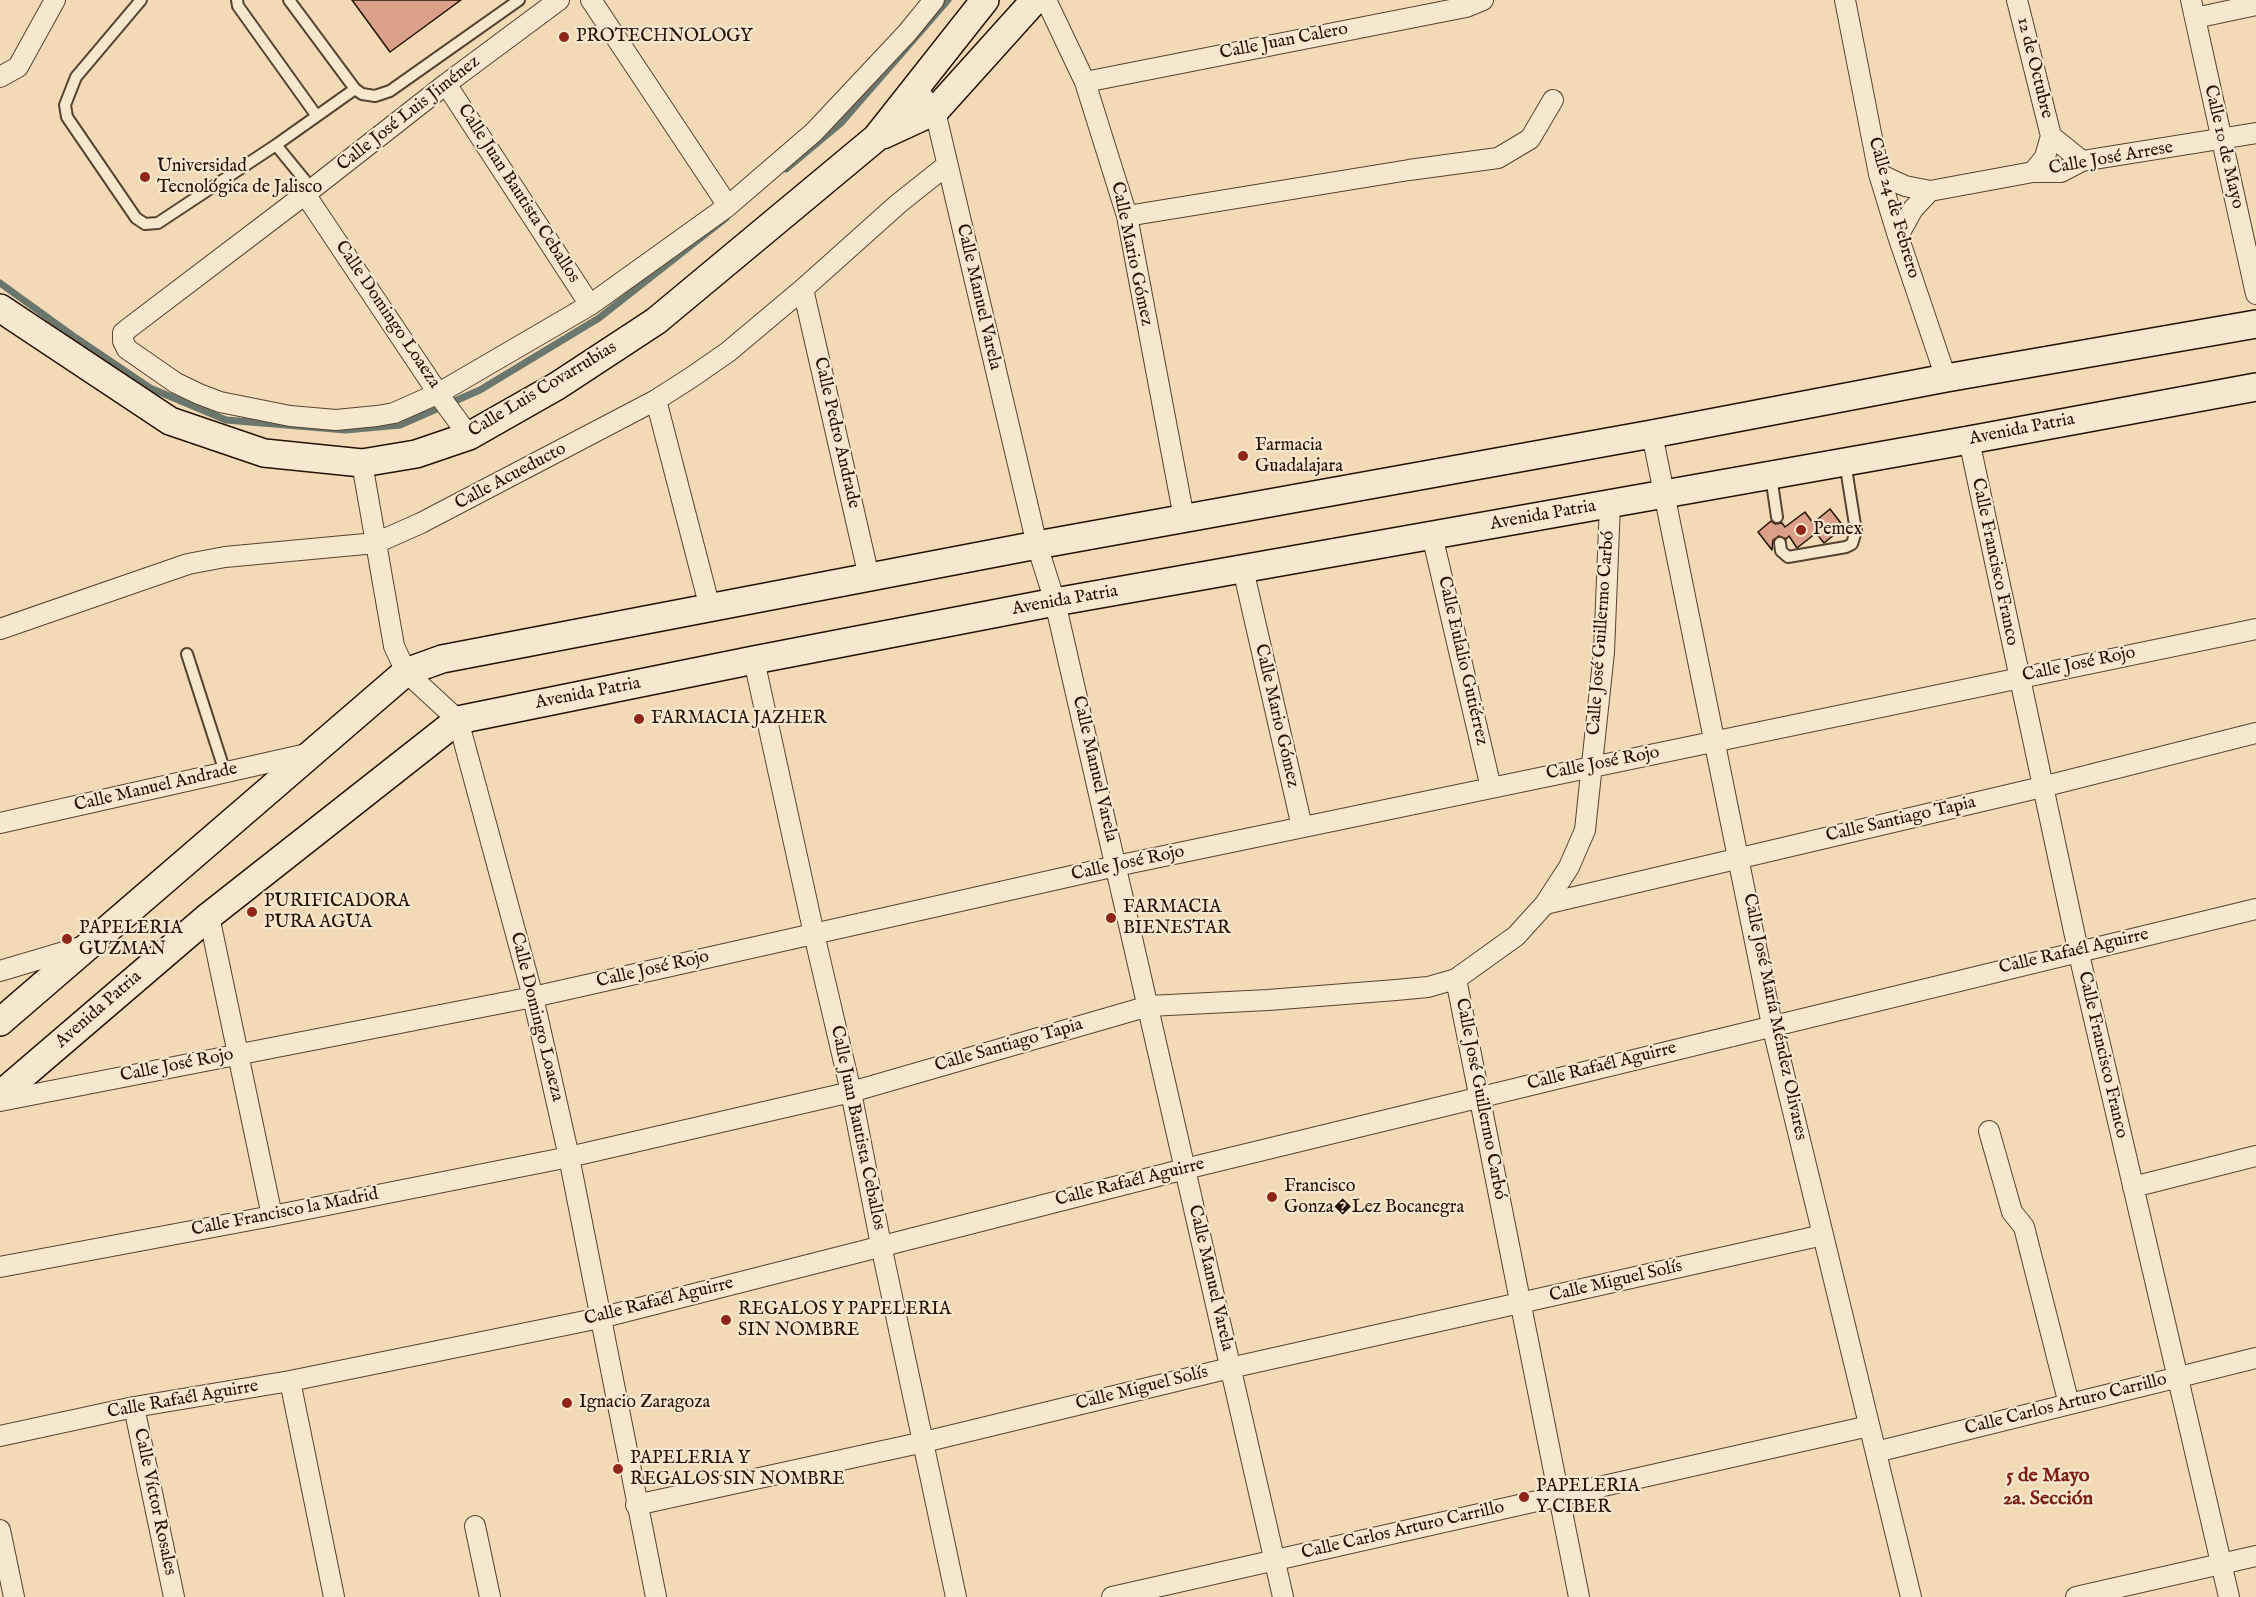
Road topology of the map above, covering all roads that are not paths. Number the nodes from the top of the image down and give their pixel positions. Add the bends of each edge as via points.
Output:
1 (56, 0) edge
2 (141, 0) edge
3 (237, 0) edge
4 (289, 0) edge
5 (519, 0) edge
6 (559, 0) edge
7 (591, 0) edge
8 (934, 0) edge
9 (986, 0) edge
10 (1035, 0) edge
11 (1046, 0) edge
12 (1483, 0) edge
13 (1845, 0) edge
14 (2017, 0) edge
15 (2256, 5) edge
16 (2193, 9) edge
17 (0, 77) edge
18 (1085, 82) junction
19 (446, 84) junction
20 (355, 89) junction
21 (916, 89) junction
22 (1553, 100) dead end
23 (935, 111) junction
24 (316, 115) junction
25 (2256, 134) edge
26 (2051, 136) junction
27 (876, 138) junction
28 (2222, 140) junction
29 (276, 145) junction
30 (2082, 162) junction
31 (947, 165) junction
32 (2034, 172) junction
33 (1879, 174) junction
34 (1930, 191) junction
35 (308, 192) junction
36 (728, 206) junction
37 (1127, 216) junction
38 (1898, 236) junction
39 (803, 289) junction
40 (2256, 294) edge
41 (590, 305) junction
42 (0, 308) edge
43 (2256, 324) edge
44 (1946, 378) junction
45 (2256, 387) edge
46 (442, 398) junction
47 (656, 400) junction
48 (463, 428) junction
49 (1652, 434) junction
50 (1969, 440) junction
51 (1845, 462) junction
52 (362, 463) junction
53 (1771, 475) junction
54 (1665, 494) junction
55 (1610, 504) junction
56 (1777, 517) dead end
57 (1184, 518) junction
58 (1432, 535) junction
59 (376, 543) junction
60 (1780, 543) dead end
61 (1037, 544) junction
62 (1243, 569) junction
63 (869, 577) junction
64 (1055, 602) junction
65 (710, 608) junction
66 (0, 629) edge
67 (2256, 629) edge
68 (187, 654) dead end
69 (754, 660) junction
70 (406, 672) junction
71 (2018, 677) junction
72 (458, 720) junction
73 (2256, 733) edge
74 (1716, 742) junction
75 (311, 753) junction
76 (1592, 766) junction
77 (225, 772) junction
78 (2042, 787) junction
79 (1491, 788) junction
80 (0, 823) edge
81 (1302, 827) junction
82 (1739, 858) junction
83 (1116, 866) junction
84 (1545, 904) junction
85 (2256, 909) edge
86 (209, 916) junction
87 (814, 934) junction
88 (90, 944) junction
89 (2078, 950) junction
90 (0, 971) edge
91 (1456, 979) junction
92 (532, 997) junction
93 (1149, 1006) junction
94 (0, 1022) edge
95 (1772, 1025) junction
96 (238, 1054) junction
97 (851, 1092) junction
98 (0, 1095) edge
99 (1480, 1098) junction
100 (0, 1101) edge
101 (1989, 1131) dead end
102 (2256, 1156) edge
103 (569, 1157) junction
104 (1185, 1169) junction
105 (2133, 1187) junction
106 (272, 1216) junction
107 (1824, 1235) junction
108 (881, 1245) junction
109 (0, 1267) edge
110 (1521, 1303) junction
111 (600, 1318) junction
112 (2256, 1358) edge
113 (1230, 1368) junction
114 (2177, 1378) junction
115 (290, 1381) junction
116 (2069, 1404) junction
117 (134, 1407) junction
118 (1869, 1426) junction
119 (0, 1436) edge
120 (924, 1442) junction
121 (1876, 1452) junction
122 (1557, 1496) junction
123 (636, 1505) junction
124 (475, 1526) dead end
125 (0, 1530) edge
126 (2256, 1556) edge
127 (1275, 1560) junction
128 (2221, 1564) junction
129 (14, 1597) edge
130 (174, 1597) edge
131 (334, 1597) edge
132 (490, 1597) edge
133 (656, 1597) edge
134 (956, 1597) edge
135 (1112, 1597) edge
136 (1283, 1597) edge
137 (1579, 1597) edge
138 (1911, 1597) edge
139 (2076, 1597) edge
140 (2229, 1597) edge

1 - 17 street via 18,67
2 - 29 lane via 76,77 65,105 68,117 136,218 145,224 158,223
3 - 24 lane
4 - 20 lane
5 - 20 lane via 390,91 375,96
6 - 19 street, Calle José Luis Jiménez
7 - 36 street
8 - 36 street via 814,132
9 - 21 street, Calle Luis Covarrubias
10 - 23 street, Calle Luis Covarrubias
11 - 18 street, Calle Mario Gómez
12 - 18 street, Calle Juan Calero via 1466,7
13 - 33 street, Calle 24 de Febrero
14 - 26 street, 12 de Octubre
15 - 16 street
16 - 28 street, Calle 10 de Mayo
18 - 37 street, Calle Mario Gómez
19 - 35 street, Calle José Luis Jiménez
19 - 41 street, Calle Juan Bautista Ceballos
20 - 24 lane
21 - 23 street, Calle Manuel Varela
21 - 27 street, Calle Luis Covarrubias
22 - 37 street via 1530,139 1498,158
23 - 27 street, Calle Luis Covarrubias
23 - 31 street, Calle Manuel Varela
24 - 29 lane
25 - 28 street, Calle José Arrese
26 - 30 street, 12 de Octubre
26 - 32 street, 12 de Octubre via 2045,157
27 - 48 street, Calle Luis Covarrubias via 656,321 557,386
28 - 30 street, Calle José Arrese
28 - 40 street, Calle 10 de Mayo
29 - 35 lane
30 - 32 street, Calle José Arrese via 2061,172
31 - 39 street, Calle Acueducto via 897,204
31 - 61 street, Calle Manuel Varela
32 - 34 street, Calle José Arrese
33 - 34 street, Calle José Arrese via 1905,186
33 - 38 street, Calle 24 de Febrero
34 - 38 street via 1913,209
35 - 46 street, Calle Domingo Loaeza
35 - 46 street, Calle José Luis Jiménez via 123,333 127,350 199,394 290,416 336,420 377,417
36 - 41 street
37 - 57 street, Calle Mario Gómez
38 - 44 street, Calle 24 de Febrero
39 - 47 street, Calle Acueducto via 728,352
39 - 63 street, Calle Pedro Andrade
41 - 46 street
42 - 52 street, Calle Luis Covarrubias via 170,421 264,453
43 - 44 street
44 - 49 street
45 - 50 street, Avenida Patria
46 - 48 street, Calle Domingo Loaeza
47 - 59 street, Calle Acueducto via 421,524
47 - 65 street
48 - 52 street, Calle Luis Covarrubias via 416,454
49 - 54 street, Calle José María Méndez Olivares
49 - 57 street
50 - 51 street, Avenida Patria
50 - 71 street, Calle Francisco Franco
51 - 53 street, Avenida Patria
51 - 60 lane via 1856,531 1852,544 1788,557 1781,551
52 - 59 street
53 - 54 street, Avenida Patria
53 - 56 lane
54 - 55 street, Avenida Patria
54 - 74 street, Calle José María Méndez Olivares
55 - 58 street, Avenida Patria
55 - 76 street, Calle José Guillermo Carbó via 1604,652
57 - 61 street
58 - 62 street, Avenida Patria
58 - 79 street, Calle Eulalio Gutiérrez
59 - 66 street, Calle Acueducto via 188,564
59 - 70 street via 394,646
61 - 63 street
61 - 64 street, Calle Manuel Varela
62 - 64 street, Avenida Patria
62 - 81 street, Calle Mario Gómez
63 - 65 street
64 - 69 street, Avenida Patria
64 - 83 street, Calle Manuel Varela
65 - 70 street via 442,659
67 - 71 street, Calle José Rojo
68 - 77 lane
69 - 72 street, Avenida Patria
69 - 87 street, Calle Juan Bautista Ceballos
70 - 72 street
70 - 75 street
71 - 74 street, Calle José Rojo
71 - 78 street, Calle Francisco Franco
72 - 86 street, Avenida Patria
72 - 92 street, Calle Domingo Loaeza
73 - 78 street, Calle Santiago Tapia
74 - 76 street, Calle José Rojo
74 - 82 street, Calle José María Méndez Olivares
75 - 77 street, Calle Manuel Andrade
75 - 88 street
76 - 79 street, Calle José Rojo
76 - 84 street, Calle José Guillermo Carbó via 1585,830 1569,867
77 - 80 street, Calle Manuel Andrade
78 - 82 street, Calle Santiago Tapia
78 - 89 street, Calle Francisco Franco
79 - 81 street, Calle José Rojo
81 - 83 street, Calle José Rojo
82 - 84 street, Calle Santiago Tapia
82 - 95 street, Calle José María Méndez Olivares
83 - 87 street, Calle José Rojo
83 - 93 street, Calle Manuel Varela
84 - 91 street, Calle José Guillermo Carbó via 1516,936
85 - 89 street, Calle Rafaél Aguirre
86 - 96 street
86 - 98 street, Avenida Patria
87 - 92 street, Calle José Rojo
87 - 97 street, Calle Juan Bautista Ceballos
88 - 90 street
88 - 94 street
89 - 95 street, Calle Rafaél Aguirre
89 - 105 street, Calle Francisco Franco
91 - 93 street, Calle Santiago Tapia via 1396,990
91 - 99 street, Calle José Guillermo Carbó
92 - 96 street, Calle José Rojo
92 - 103 street, Calle Domingo Loaeza
93 - 97 street, Calle Santiago Tapia
93 - 104 street, Calle Manuel Varela
95 - 99 street, Calle Rafaél Aguirre
95 - 107 street, Calle José María Méndez Olivares
96 - 100 street, Calle José Rojo
96 - 106 street
97 - 103 street, Calle Santiago Tapia
97 - 108 street, Calle Juan Bautista Ceballos
99 - 104 street, Calle Rafaél Aguirre
99 - 110 street, Calle José Guillermo Carbó
101 - 116 street via 2012,1212 2024,1227
102 - 105 street
103 - 106 street, Calle Francisco la Madrid
103 - 111 street, Calle Domingo Loaeza
104 - 108 street, Calle Rafaél Aguirre
104 - 113 street, Calle Manuel Varela
105 - 114 street, Calle Francisco Franco
106 - 109 street, Calle Francisco la Madrid
107 - 110 street, Calle Miguel Solís
107 - 118 street, Calle José María Méndez Olivares
108 - 111 street, Calle Rafaél Aguirre
108 - 120 street, Calle Juan Bautista Ceballos
110 - 113 street, Calle Miguel Solís
110 - 122 street, Calle José Guillermo Carbó
111 - 115 street, Calle Rafaél Aguirre
111 - 123 street, Calle Domingo Loaeza
112 - 114 street, Calle Carlos Arturo Carrillo
113 - 120 street, Calle Miguel Solís
113 - 127 street, Calle Manuel Varela
114 - 116 street, Calle Carlos Arturo Carrillo
114 - 128 street, Calle Francisco Franco
115 - 117 street, Calle Rafaél Aguirre
115 - 131 street
116 - 121 street, Calle Carlos Arturo Carrillo
117 - 119 street, Calle Rafaél Aguirre
117 - 130 street, Calle Víctor Rosales
118 - 121 street, Calle José María Méndez Olivares
118 - 122 street, Calle Carlos Arturo Carrillo
120 - 123 street, Calle Miguel Solís
120 - 134 street, Calle Juan Bautista Ceballos
121 - 138 street, Calle José María Méndez Olivares
122 - 127 street, Calle Carlos Arturo Carrillo
122 - 137 street, Calle José Guillermo Carbó
123 - 133 street, Calle Domingo Loaeza
124 - 132 street
125 - 129 street
126 - 128 street
127 - 135 street, Calle Carlos Arturo Carrillo
127 - 136 street, Calle Manuel Varela
128 - 139 street
128 - 140 street, Calle Francisco Franco

